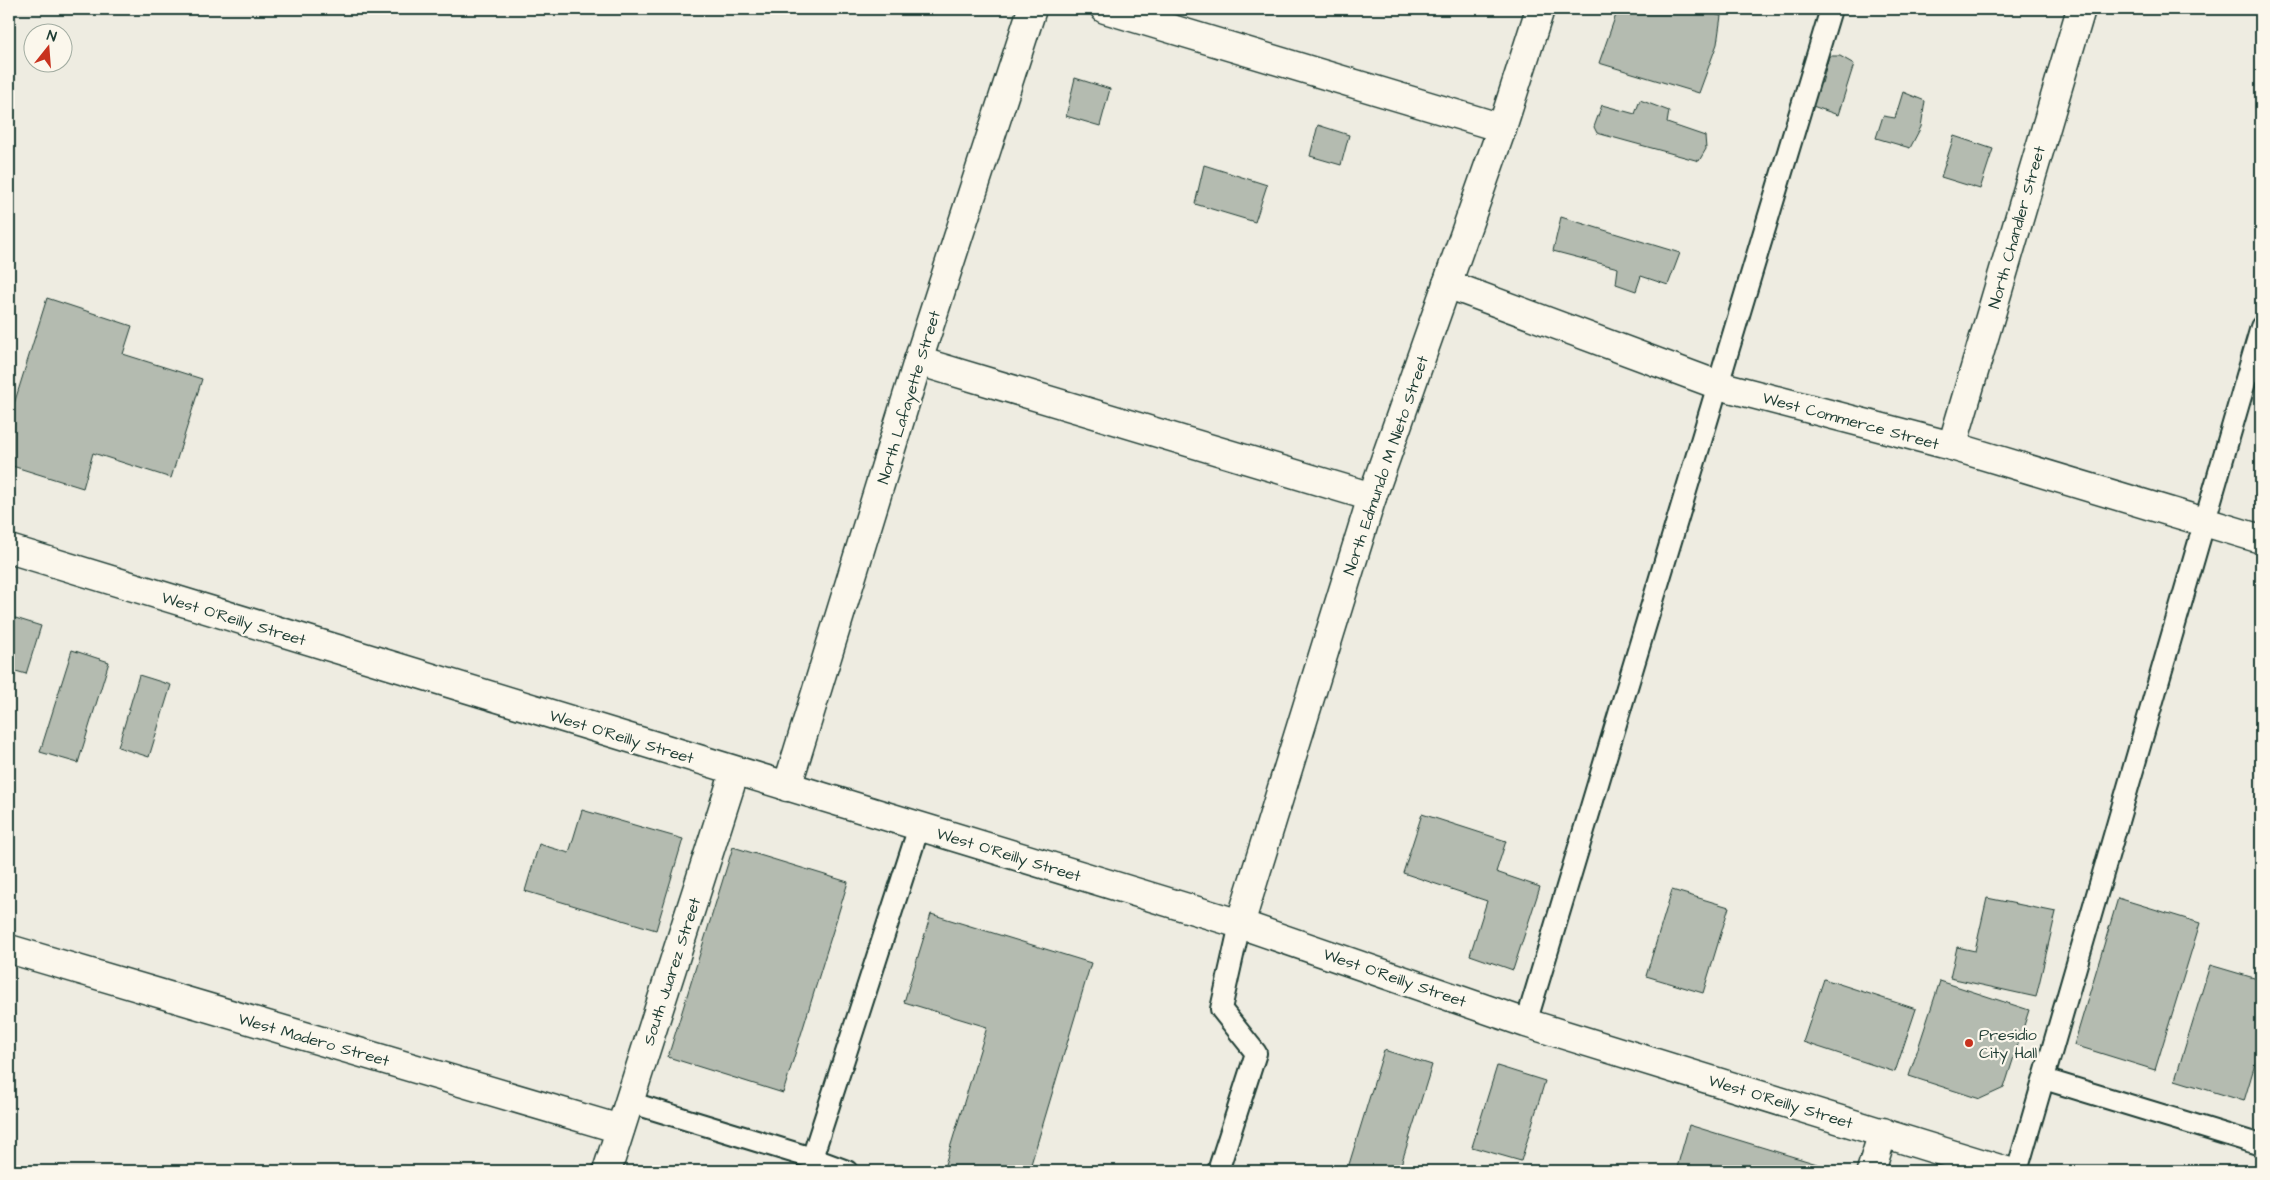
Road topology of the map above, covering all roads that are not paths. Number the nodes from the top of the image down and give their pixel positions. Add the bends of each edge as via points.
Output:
1 (1032, 9) edge
2 (1106, 9) edge
3 (1540, 9) edge
4 (1831, 9) edge
5 (2081, 9) edge
6 (1502, 128) junction
7 (1447, 284) junction
8 (2261, 327) edge
9 (918, 361) junction
10 (1718, 385) junction
11 (1952, 446) junction
12 (1372, 497) junction
13 (2205, 521) junction
14 (2261, 539) edge
15 (9, 549) edge
16 (735, 771) junction
17 (787, 787) junction
18 (919, 827) junction
19 (1240, 924) junction
20 (9, 949) edge
21 (1526, 1023) junction
22 (2044, 1079) junction
23 (628, 1102) junction
24 (620, 1129) junction
25 (1883, 1132) junction
26 (2261, 1145) edge
27 (812, 1158) junction
28 (607, 1171) edge
29 (847, 1171) edge
30 (1218, 1171) edge
31 (1871, 1171) edge
32 (2006, 1171) edge
33 (2017, 1171) edge

1 - 9 street, North Lafayette Street
2 - 6 street
3 - 6 street, North Edmundo M Nieto Street
4 - 10 lane
5 - 11 street, North Chandler Street
6 - 7 street, North Edmundo M Nieto Street
7 - 10 street, West Commerce Street
7 - 12 street, North Edmundo M Nieto Street
8 - 13 lane
9 - 12 street
9 - 17 street, North Lafayette Street
10 - 11 street, West Commerce Street
10 - 21 lane
11 - 13 street, West Commerce Street
12 - 19 street, North Edmundo M Nieto Street
13 - 14 street, West Commerce Street
13 - 22 lane
15 - 16 street, West O'Reilly Street
16 - 17 street, West O'Reilly Street
16 - 23 street, South Juarez Street
17 - 18 street, West O'Reilly Street
18 - 19 street, West O'Reilly Street
18 - 27 lane
19 - 21 street, West O'Reilly Street
19 - 30 lane via 1221,1010 1256,1053
20 - 24 street, West Madero Street
21 - 25 street, West O'Reilly Street
22 - 26 lane
22 - 33 lane
23 - 24 street, South Juarez Street
23 - 27 lane
24 - 28 street, South Juarez Street
25 - 31 street
25 - 32 street, West O'Reilly Street
27 - 29 lane

